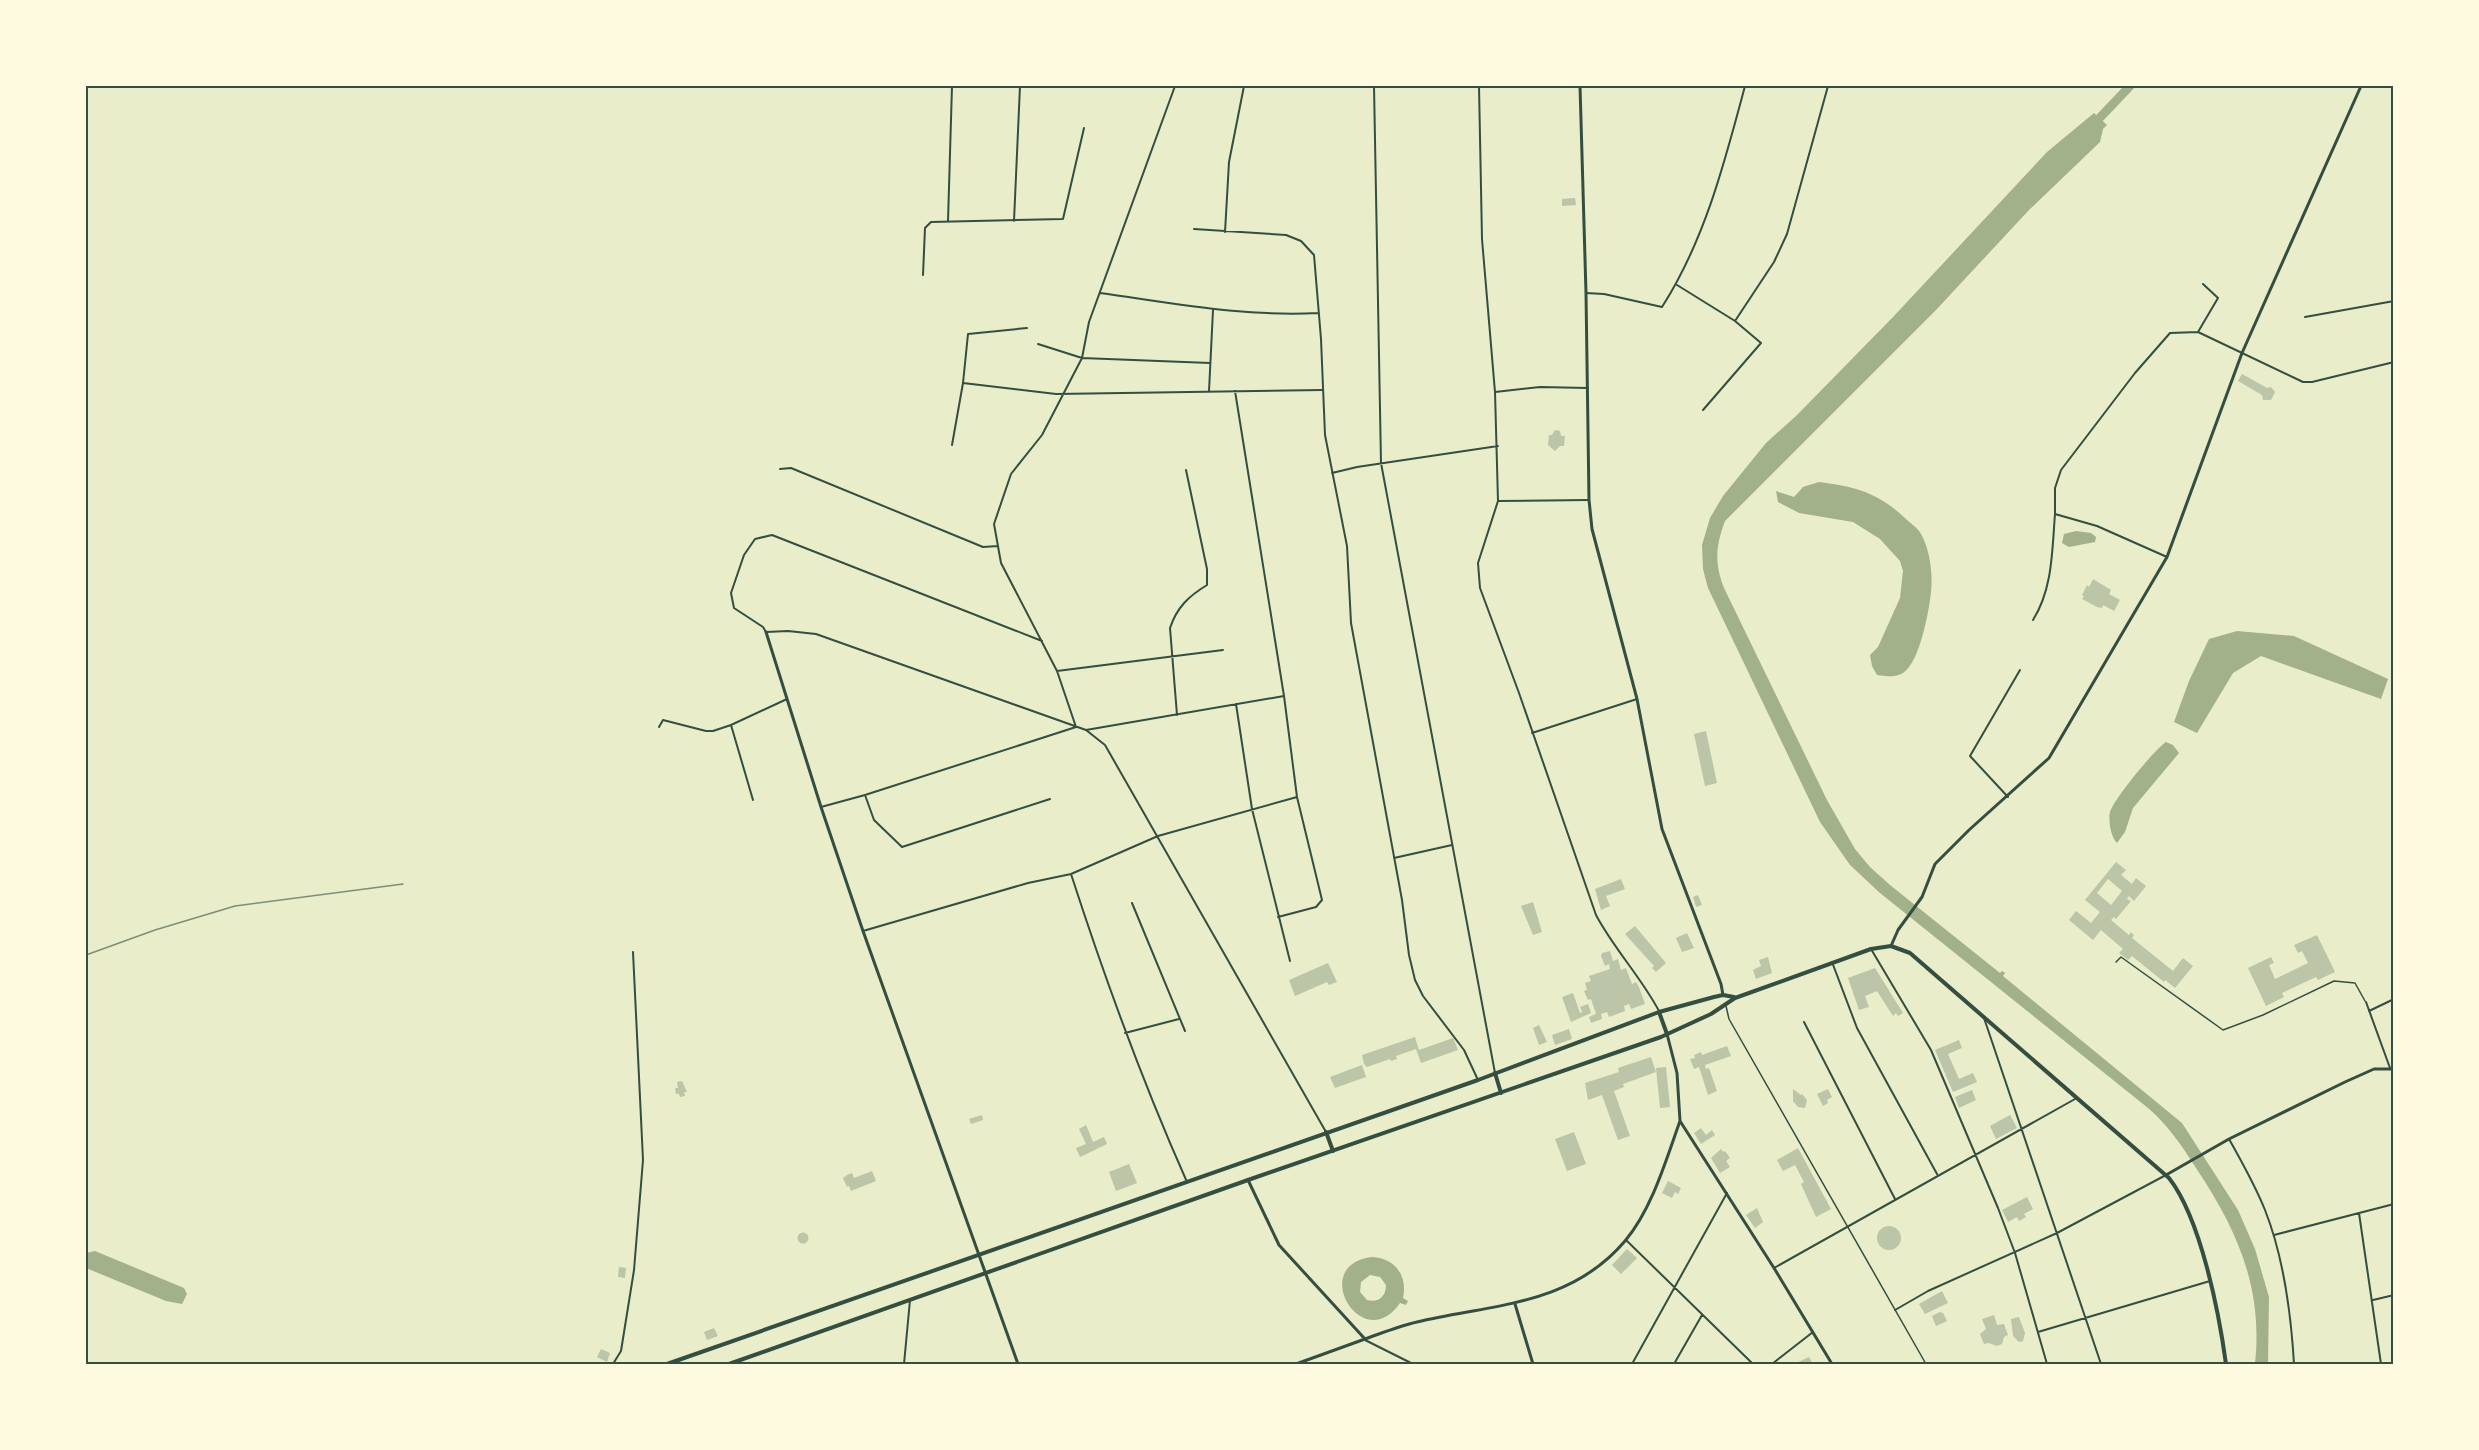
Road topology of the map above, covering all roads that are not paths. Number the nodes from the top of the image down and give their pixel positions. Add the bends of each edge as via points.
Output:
1 (952, 86) edge
2 (1020, 86) edge
3 (1175, 86) edge
4 (1244, 86) edge
5 (1374, 86) edge
6 (1479, 86) edge
7 (1580, 86) edge
8 (1745, 86) edge
9 (1828, 86) edge
10 (2361, 86) edge
11 (1084, 128) dead end
12 (948, 221) junction
13 (1014, 221) junction
14 (1194, 229) dead end
15 (1225, 232) junction
16 (922, 275) dead end
17 (2203, 284) dead end
18 (1676, 285) junction
19 (1100, 293) junction
20 (1586, 293) junction
21 (2394, 301) edge
22 (1213, 310) junction
23 (1319, 313) junction
24 (2305, 317) dead end
25 (1735, 321) junction
26 (1027, 328) dead end
27 (2198, 332) junction
28 (1038, 344) dead end
29 (2241, 353) junction
30 (1082, 358) junction
31 (2394, 362) edge
32 (1210, 363) junction
33 (963, 382) junction
34 (1588, 388) junction
35 (1322, 390) junction
36 (1209, 391) junction
37 (1235, 391) junction
38 (1496, 392) junction
39 (1064, 394) junction
40 (1702, 410) dead end
41 (952, 445) dead end
42 (1498, 446) junction
43 (1381, 463) junction
44 (780, 469) dead end
45 (1186, 470) dead end
46 (1331, 473) junction
47 (1589, 500) junction
48 (1498, 501) junction
49 (2055, 514) junction
50 (998, 546) junction
51 (2167, 557) junction
52 (2033, 620) dead end
53 (766, 632) junction
54 (1042, 641) junction
55 (1223, 650) dead end
56 (1171, 657) junction
57 (2020, 670) dead end
58 (1057, 671) junction
59 (1284, 696) junction
60 (788, 699) junction
61 (1637, 699) junction
62 (1236, 704) junction
63 (1177, 716) junction
64 (731, 725) junction
65 (659, 727) dead end
66 (1076, 727) junction
67 (1086, 730) junction
68 (1532, 733) junction
69 (865, 795) junction
70 (1297, 796) junction
71 (2008, 796) junction
72 (1050, 799) dead end
73 (753, 800) dead end
74 (820, 807) junction
75 (1252, 809) junction
76 (1158, 836) junction
77 (1452, 845) junction
78 (1394, 858) junction
79 (1071, 874) junction
80 (1132, 903) dead end
81 (1278, 916) junction
82 (863, 931) junction
83 (1891, 946) junction
84 (1871, 949) junction
85 (633, 952) dead end
86 (1290, 961) dead end
87 (1832, 962) junction
88 (2116, 962) dead end
89 (1723, 995) junction
90 (1735, 998) junction
91 (2394, 999) edge
92 (2366, 1002) joint
93 (1726, 1005) junction
94 (2369, 1011) junction
95 (1659, 1012) junction
96 (1983, 1015) junction
97 (1179, 1019) junction
98 (1804, 1022) dead end
99 (1185, 1031) dead end
100 (1125, 1033) junction
101 (1667, 1034) junction
102 (2392, 1068) edge
103 (1495, 1073) junction
104 (1478, 1080) junction
105 (1501, 1093) junction
106 (2078, 1097) junction
107 (1680, 1121) junction
108 (2022, 1128) junction
109 (1326, 1132) junction
110 (2229, 1139) junction
111 (1333, 1151) junction
112 (1975, 1154) junction
113 (1937, 1174) junction
114 (2166, 1175) junction
115 (1248, 1180) junction
116 (1187, 1182) junction
117 (1727, 1193) junction
118 (1895, 1199) junction
119 (2394, 1204) edge
120 (2360, 1213) junction
121 (1848, 1225) junction
122 (2057, 1233) junction
123 (2274, 1235) junction
124 (1626, 1240) junction
125 (2015, 1252) junction
126 (979, 1254) junction
127 (1774, 1268) junction
128 (986, 1273) junction
129 (2210, 1281) junction
130 (1675, 1288) junction
131 (2394, 1295) edge
132 (910, 1300) junction
133 (2372, 1301) junction
134 (1515, 1304) junction
135 (1895, 1310) junction
136 (1702, 1314) junction
137 (2085, 1318) junction
138 (1813, 1332) junction
139 (2038, 1332) junction
140 (1365, 1339) junction
141 (613, 1365) edge
142 (667, 1365) edge
143 (729, 1365) edge
144 (904, 1365) edge
145 (1018, 1365) edge
146 (1296, 1365) edge
147 (1413, 1365) edge
148 (1533, 1365) edge
149 (1632, 1365) edge
150 (1674, 1365) edge
151 (1753, 1365) edge
152 (1772, 1365) edge
153 (1832, 1365) edge
154 (1926, 1365) edge
155 (2047, 1365) edge
156 (2100, 1365) edge
157 (2226, 1365) edge
158 (2294, 1365) edge
159 (2380, 1365) edge

1 - 12 street
2 - 13 street
3 - 19 street
4 - 15 street via 1229,162
5 - 43 street
6 - 38 street via 1482,239
7 - 20 street
8 - 18 street via 1721,172
9 - 25 street via 1787,234
10 - 29 street
11 - 13 street via 1063,219
12 - 13 street
12 - 16 street via 931,222 925,228
14 - 15 street
15 - 23 street via 1286,235 1308,247 1314,255
17 - 27 street via 2218,298
18 - 20 street via 1662,307
18 - 25 street
19 - 22 street
19 - 30 street
20 - 34 street
21 - 24 street
22 - 23 street via 1277,315
22 - 32 street
23 - 35 street
25 - 40 street via 1761,343
26 - 33 street via 969,334
27 - 29 street
27 - 49 street via 2170,333 2135,373 2061,470 2055,488
28 - 30 street
29 - 31 street via 2303,382
29 - 51 street
30 - 32 street
30 - 39 street
32 - 36 street
33 - 39 street
33 - 41 street
34 - 38 street via 1540,387
34 - 47 street
35 - 37 street
35 - 46 street
36 - 37 street
36 - 39 street
37 - 59 street
38 - 42 street
39 - 50 street via 1042,435 1011,474 994,524
42 - 43 street
42 - 48 street
43 - 46 street
43 - 77 street
44 - 50 street via 791,468 983,547
45 - 56 street via 1208,569 1207,585 1190,596 1175,614 1170,628
46 - 78 street via 1347,546 1351,623
47 - 48 street
47 - 61 street via 1595,543
48 - 68 street via 1480,555 1480,588
49 - 51 street via 2097,526
49 - 52 street via 2044,601
50 - 54 street via 1000,563
51 - 71 street via 2049,758
53 - 54 street via 734,608 731,593 754,539 772,536
53 - 60 street
53 - 66 street via 816,634
54 - 58 street
55 - 56 street
56 - 58 street
56 - 63 street
57 - 71 street via 1970,756
58 - 66 street
59 - 62 street
59 - 70 street
60 - 64 street
60 - 74 street
61 - 68 street
61 - 89 street via 1662,829
62 - 63 street
62 - 75 street
63 - 67 street
64 - 65 street via 706,731 663,720
64 - 73 street
66 - 67 street
66 - 69 street
67 - 76 street via 1105,745
68 - 95 street via 1596,915
69 - 72 street via 874,820 902,847
69 - 74 street
70 - 75 street
70 - 81 street via 1322,900 1316,906
71 - 83 street via 1935,864 1922,897
74 - 82 street
75 - 76 street
75 - 81 street
76 - 79 street
76 - 109 street
77 - 78 street
77 - 103 street
78 - 104 street via 1415,980 1464,1050
79 - 82 street
79 - 100 street
80 - 97 street
81 - 86 street
82 - 126 street
83 - 84 main road
83 - 96 main road via 1910,953
84 - 87 main road
84 - 112 street via 1931,1050
85 - 141 street via 643,1160 634,1270 621,1351
87 - 90 main road
87 - 113 street via 1857,1028
88 - 92 street via 2121,957 2223,1030 2334,981 2355,983
89 - 90 main road
89 - 93 main road
89 - 95 main road
90 - 93 main road
91 - 94 street
92 - 94 street
93 - 101 main road
93 - 121 street via 1729,1019
94 - 102 street
95 - 101 main road
95 - 103 main road
96 - 106 main road
96 - 108 street
97 - 99 street
97 - 100 street
98 - 118 street
100 - 116 street
101 - 105 main road
101 - 107 street via 1677,1073
102 - 110 street via 2367,1072
103 - 104 main road
103 - 105 main road
104 - 109 main road
105 - 111 main road
106 - 108 street
106 - 114 main road
107 - 117 street
107 - 124 street via 1657,1186
108 - 112 street
108 - 122 street
109 - 111 main road
109 - 116 main road
110 - 114 street
110 - 123 street via 2254,1185
111 - 115 main road
112 - 113 street
112 - 125 street
113 - 118 street
114 - 122 street
114 - 129 main road via 2187,1210
115 - 128 main road
115 - 140 street via 1279,1245
116 - 126 main road
117 - 127 street
117 - 130 street
118 - 121 street
119 - 120 street
120 - 123 street
120 - 133 street
121 - 127 street
121 - 135 street
122 - 125 street
122 - 137 street
123 - 158 street
124 - 130 street
124 - 134 street via 1584,1278
125 - 135 street
125 - 139 street
126 - 128 street
126 - 142 main road
127 - 138 street
128 - 132 main road
128 - 145 street
129 - 137 street
129 - 157 main road
130 - 136 street
130 - 149 street
131 - 133 street
132 - 143 main road
132 - 144 street
133 - 159 street
134 - 140 street via 1418,1322
134 - 148 street
135 - 154 street
136 - 150 street
136 - 151 street
137 - 139 street
137 - 156 street
138 - 152 street
138 - 153 street
139 - 155 street
140 - 146 street
140 - 147 street

